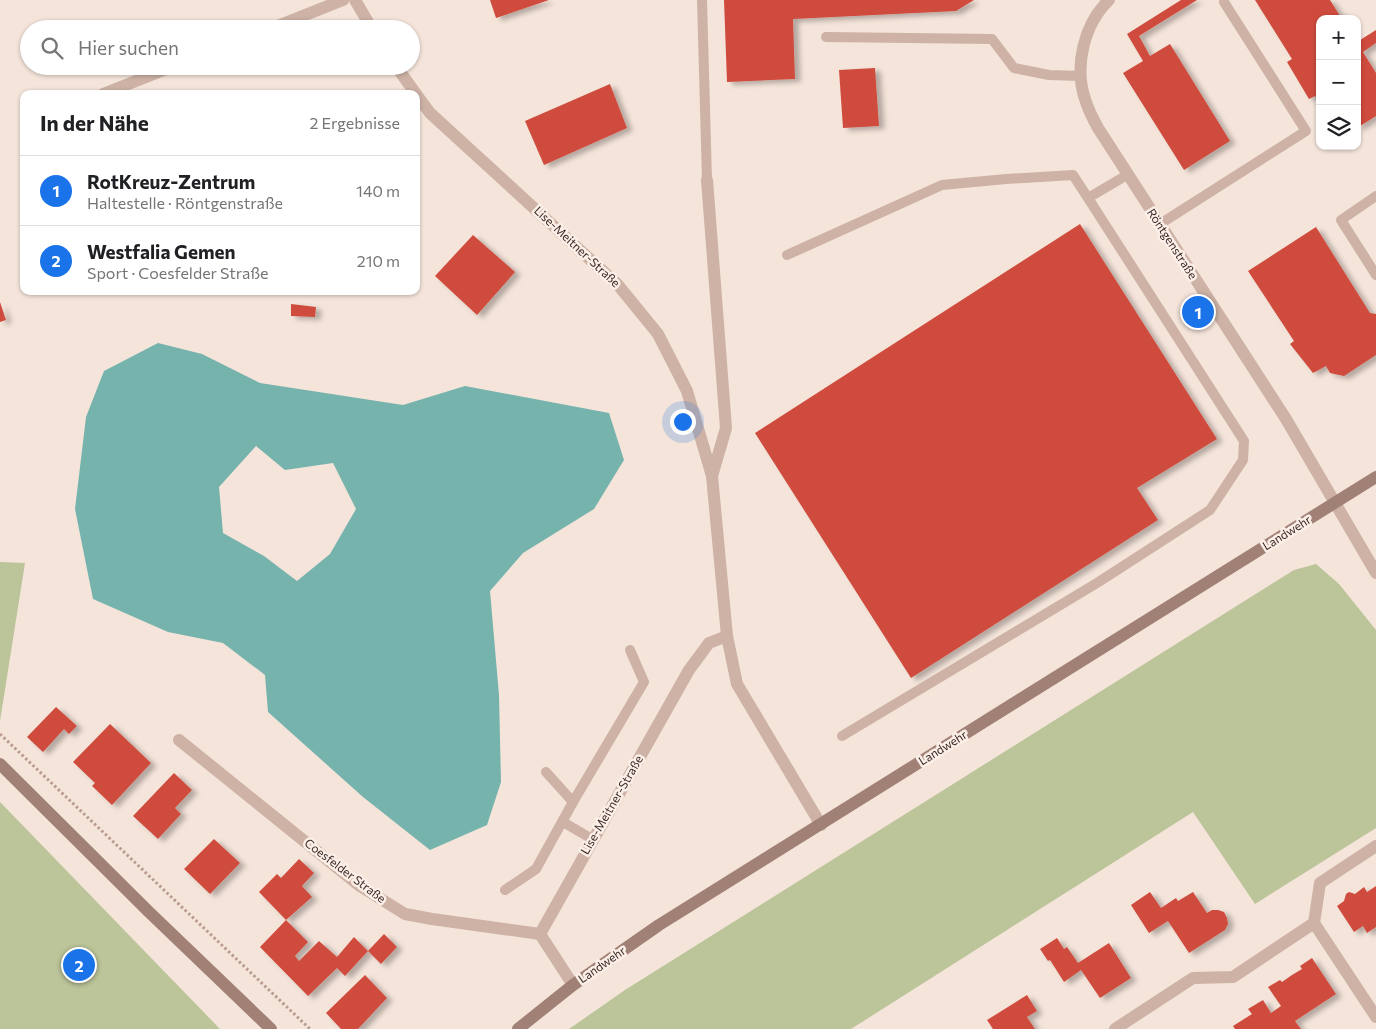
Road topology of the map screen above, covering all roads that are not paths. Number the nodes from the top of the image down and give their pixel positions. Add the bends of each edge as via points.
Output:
1 (343, 0) edge
2 (355, 0) edge
3 (702, 0) edge
4 (1109, 0) edge
5 (1224, 2) dead end
6 (293, 20) edge
7 (367, 20) edge
8 (826, 37) dead end
9 (151, 75) edge
10 (402, 75) edge
11 (1081, 76) junction
12 (113, 90) edge
13 (413, 90) edge
14 (420, 99) edge
15 (1127, 175) junction
16 (707, 180) joint
17 (1376, 196) edge
18 (1088, 198) junction
19 (1160, 224) junction
20 (787, 255) dead end
21 (1376, 275) edge
22 (712, 476) junction
23 (1376, 477) edge
24 (1335, 503) junction
25 (1376, 573) edge
26 (727, 636) junction
27 (630, 650) dead end
28 (842, 736) dead end
29 (180, 740) dead end
30 (0, 764) edge
31 (546, 772) dead end
32 (573, 802) junction
33 (563, 822) junction
34 (821, 825) junction
35 (592, 839) junction
36 (1376, 846) edge
37 (505, 890) dead end
38 (1314, 923) junction
39 (540, 934) junction
40 (573, 985) junction
41 (1376, 1018) edge
42 (271, 1029) edge
43 (518, 1029) edge
44 (1115, 1029) edge

1 - 6 street
2 - 7 street
3 - 16 lane
4 - 11 street, Röntgenstraße via 1099,10 1083,44
5 - 19 lane via 1306,131
8 - 11 lane via 992,39 1014,68 1049,75
9 - 12 street
10 - 13 street, Lise-Meitner-Straße
11 - 15 street, Röntgenstraße via 1085,99 1098,128
14 - 22 street, Lise-Meitner-Straße via 430,113 618,284 658,334 687,391
15 - 18 lane
15 - 19 street, Röntgenstraße
16 - 22 street via 726,428
17 - 21 lane via 1341,220
18 - 20 lane via 1073,175 942,185
18 - 28 lane via 1244,441 1243,460 1210,510 1096,583
19 - 24 street, Röntgenstraße via 1286,419
22 - 26 street, Lise-Meitner-Straße
23 - 24 main road, Landwehr
24 - 25 street, Röntgenstraße
24 - 34 main road, Landwehr
26 - 34 street, Lise-Meitner-Straße via 737,684
26 - 35 street, Lise-Meitner-Straße via 709,643 689,670
27 - 32 lane via 644,682
29 - 39 street, Coesfelder Straße via 360,886 405,914
30 - 42 main road
31 - 32 lane
32 - 33 lane
33 - 35 lane
33 - 37 lane via 536,869
34 - 40 main road, Landwehr via 659,925
35 - 39 street, Lise-Meitner-Straße
36 - 38 street via 1320,883
38 - 41 street
38 - 44 street via 1233,977 1193,978
39 - 40 street
40 - 43 main road, Landwehr

